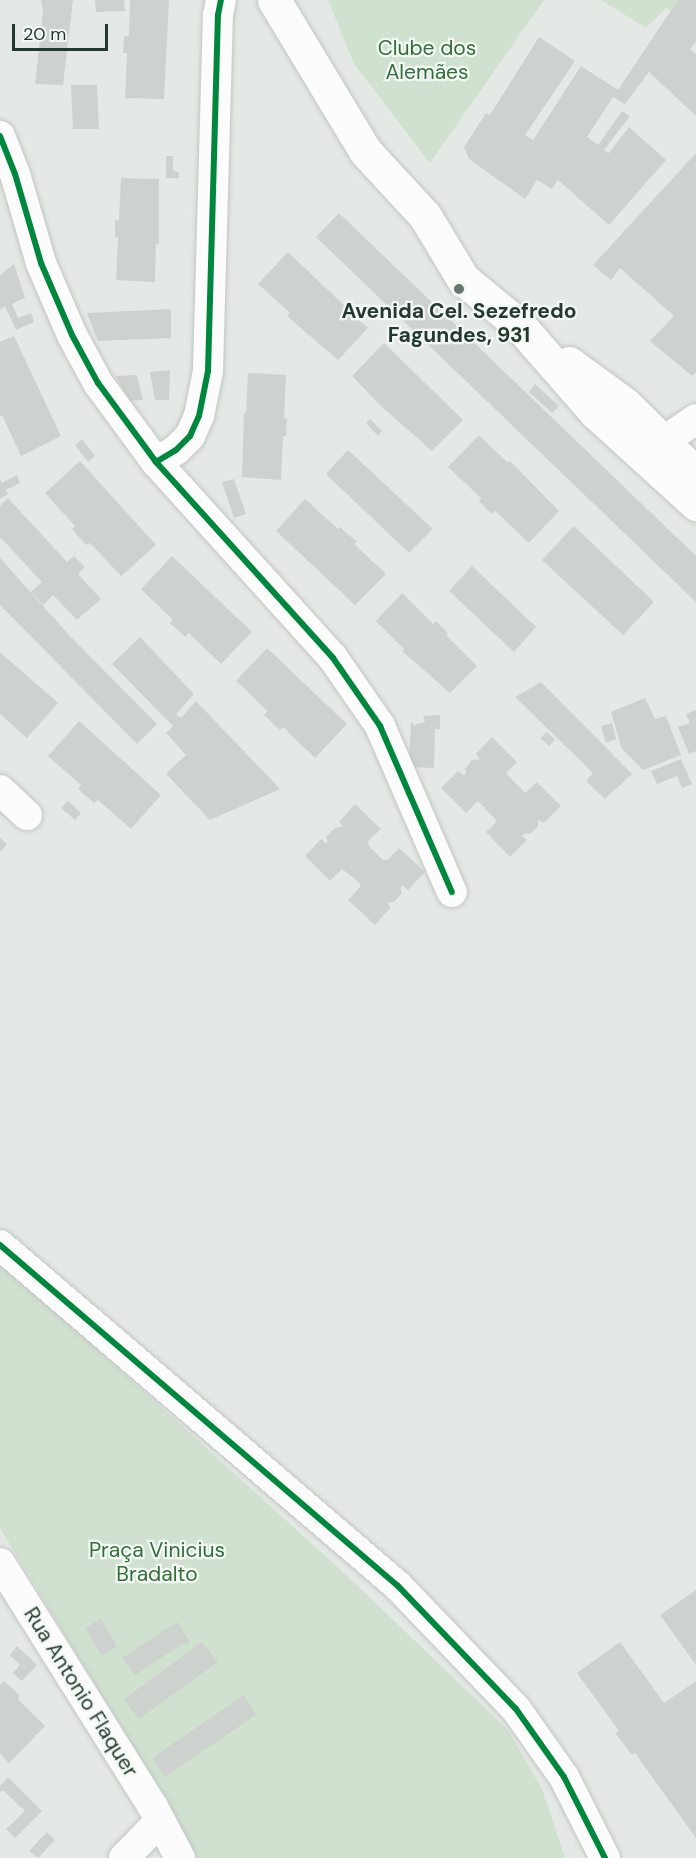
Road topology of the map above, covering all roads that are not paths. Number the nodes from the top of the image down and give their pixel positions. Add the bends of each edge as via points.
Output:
1 (221, 0) edge
2 (274, 0) edge
3 (0, 136) edge
4 (7, 173) edge
5 (696, 418) edge
6 (653, 449) junction
7 (156, 462) junction
8 (696, 474) edge
9 (696, 504) edge
10 (0, 790) edge
11 (27, 815) dead end
12 (452, 892) dead end
13 (0, 1245) edge
14 (0, 1563) edge
15 (160, 1821) junction
16 (124, 1858) edge
17 (180, 1858) edge
18 (605, 1858) edge

1 - 7 street via 208,371 199,416 189,436
2 - 6 main road via 365,151 425,216 463,279 625,404
3 - 4 street
4 - 7 street via 72,335 98,383
5 - 6 street
6 - 8 main road
6 - 9 main road
7 - 12 street via 333,658 380,726
10 - 11 street
13 - 18 street via 398,1586 516,1709 564,1777
14 - 15 street, Rua Antonio Flaquer
15 - 16 street
15 - 17 street, Rua Antonio Flaquer

